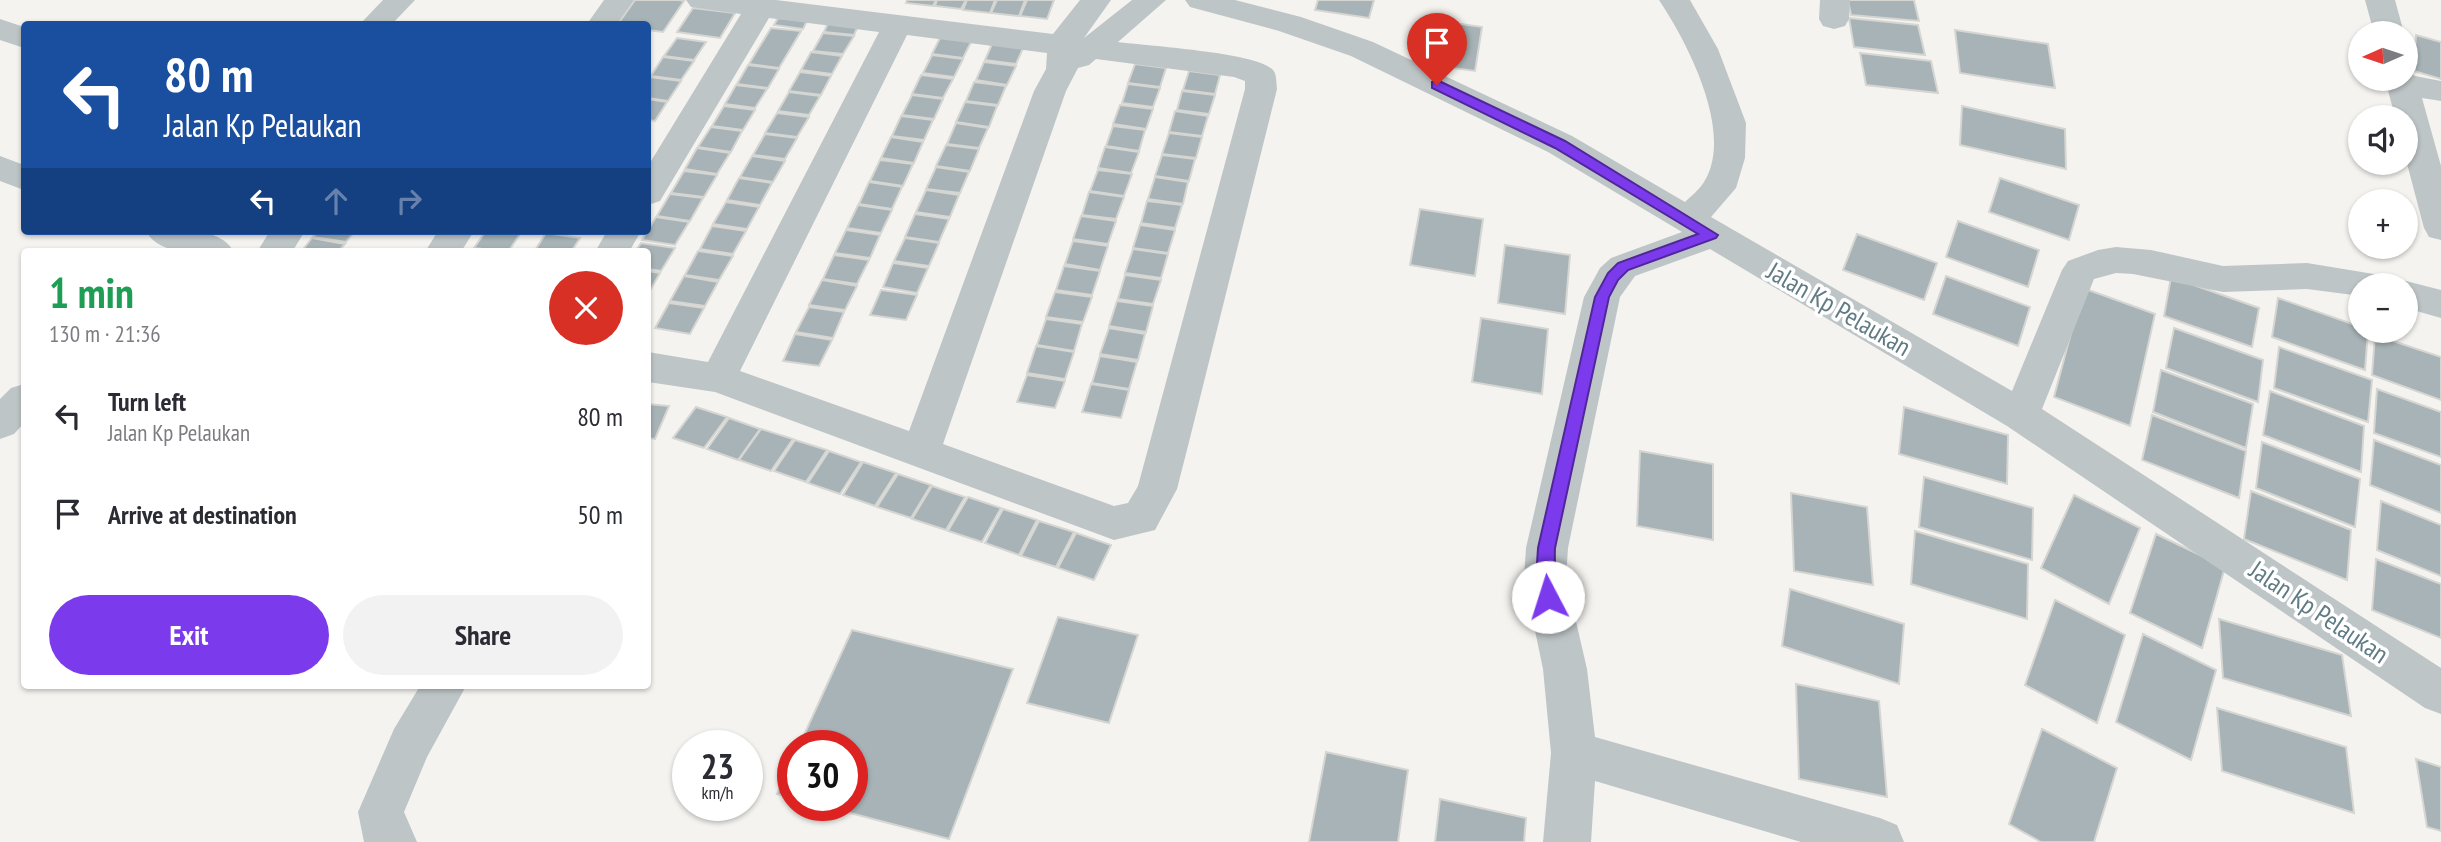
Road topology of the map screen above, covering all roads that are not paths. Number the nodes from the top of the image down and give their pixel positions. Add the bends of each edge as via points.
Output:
1 (401, 0) edge
2 (619, 0) edge
3 (701, 0) edge
4 (1096, 0) edge
5 (1151, 0) edge
6 (1200, 0) edge
7 (1674, 0) edge
8 (2380, 0) edge
9 (759, 9) junction
10 (378, 21) edge
11 (604, 21) edge
12 (2386, 21) edge
13 (897, 26) junction
14 (0, 29) edge
15 (21, 37) edge
16 (1071, 54) junction
17 (2418, 85) edge
18 (2405, 91) edge
19 (2441, 91) edge
20 (0, 168) edge
21 (21, 176) edge
22 (651, 188) edge
23 (1700, 227) junction
24 (2441, 228) edge
25 (173, 235) edge
26 (207, 248) edge
27 (2348, 282) edge
28 (2418, 297) edge
29 (2441, 304) edge
30 (651, 367) edge
31 (718, 378) junction
32 (2021, 415) junction
33 (921, 452) junction
34 (442, 689) edge
35 (2441, 693) edge
36 (1574, 753) junction
37 (393, 842) edge
38 (1567, 842) edge
39 (1880, 842) edge

1 - 10 street
2 - 11 street
3 - 9 street
4 - 16 street
5 - 16 street
6 - 23 street, Jalan Kp Pelaukan via 1362,49 1560,144
7 - 23 street via 1703,49 1730,123 1729,158
8 - 12 street
9 - 13 street
9 - 22 street
13 - 16 street
13 - 31 street
14 - 15 street
16 - 33 street via 1050,91
16 - 33 street via 1238,67 1260,75 1261,89 1157,489 1141,518 1114,523
17 - 19 street
18 - 24 street
20 - 21 street
23 - 32 street, Jalan Kp Pelaukan
23 - 36 street via 1623,267 1602,297 1546,548 1545,578 1565,670
25 - 26 street
27 - 32 street via 2301,276 2219,278 2123,259 2089,265 2080,270
28 - 29 street
30 - 31 street
31 - 33 street
32 - 35 street, Jalan Kp Pelaukan
34 - 37 street via 410,744 381,812 386,837
36 - 38 street
36 - 39 street

